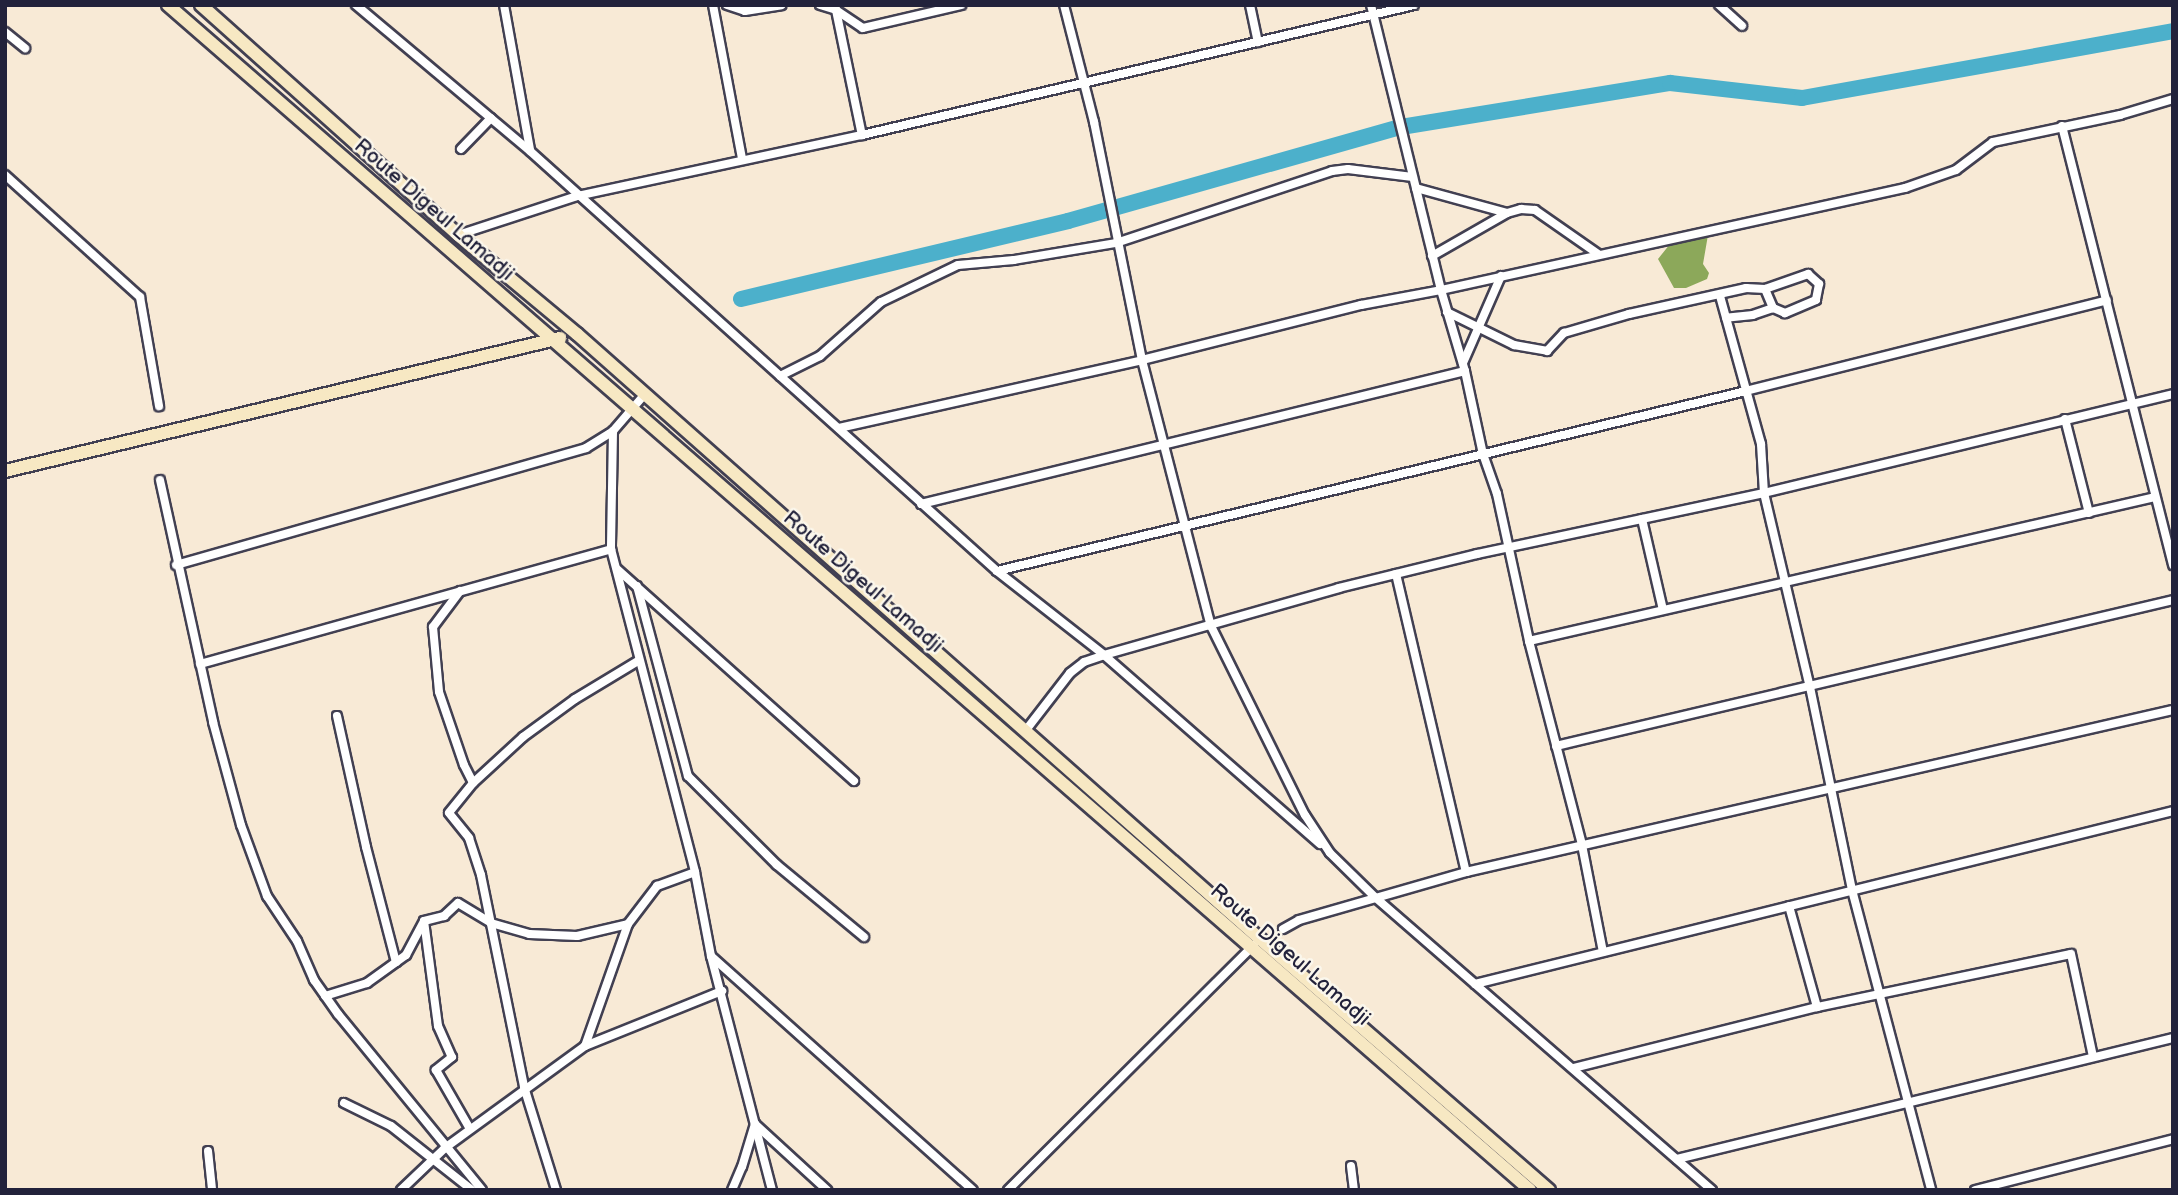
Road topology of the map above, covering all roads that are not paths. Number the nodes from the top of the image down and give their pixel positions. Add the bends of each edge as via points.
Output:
1 (168, 5) edge
2 (202, 5) edge
3 (355, 5) edge
4 (504, 5) edge
5 (713, 5) edge
6 (727, 5) edge
7 (782, 5) edge
8 (820, 5) edge
9 (961, 5) edge
10 (1064, 5) edge
11 (1250, 5) edge
12 (1414, 5) edge
13 (1718, 5) edge
14 (836, 10) junction
15 (1373, 10) edge
16 (1742, 26) dead end
17 (5, 32) edge
18 (1258, 42) junction
19 (25, 48) dead end
20 (1082, 83) junction
21 (2173, 99) edge
22 (491, 118) junction
23 (2062, 126) junction
24 (862, 135) junction
25 (461, 149) dead end
26 (530, 151) junction
27 (742, 158) junction
28 (5, 175) edge
29 (1413, 177) junction
30 (1416, 188) junction
31 (577, 196) junction
32 (1507, 213) junction
33 (458, 235) junction
34 (1116, 243) junction
35 (1598, 254) junction
36 (1432, 256) junction
37 (1501, 276) junction
38 (1765, 289) junction
39 (1441, 290) junction
40 (1720, 296) junction
41 (2107, 300) junction
42 (1773, 308) junction
43 (1447, 312) junction
44 (1726, 318) junction
45 (1480, 327) junction
46 (577, 334) junction
47 (554, 340) junction
48 (1142, 360) junction
49 (1464, 368) junction
50 (780, 376) junction
51 (1746, 391) junction
52 (645, 394) junction
53 (2173, 394) edge
54 (2131, 403) junction
55 (159, 406) dead end
56 (633, 408) junction
57 (2065, 419) junction
58 (839, 428) junction
59 (613, 432) junction
60 (1163, 445) junction
61 (1483, 454) junction
62 (5, 471) edge
63 (160, 480) dead end
64 (1764, 493) junction
65 (2155, 497) junction
66 (921, 504) junction
67 (2089, 513) junction
68 (1642, 519) junction
69 (1183, 527) junction
70 (1509, 547) junction
71 (611, 549) junction
72 (176, 565) junction
73 (2173, 565) edge
74 (617, 569) junction
75 (998, 571) junction
76 (1396, 574) junction
77 (1786, 583) junction
78 (637, 586) junction
79 (460, 591) junction
80 (2173, 600) edge
81 (1663, 610) junction
82 (1210, 626) junction
83 (1529, 641) junction
84 (1104, 654) junction
85 (638, 661) junction
86 (200, 664) junction
87 (1810, 687) junction
88 (2173, 709) edge
89 (337, 716) dead end
90 (1026, 730) junction
91 (1556, 746) junction
92 (854, 781) dead end
93 (473, 783) junction
94 (1829, 788) junction
95 (2173, 811) edge
96 (1582, 845) junction
97 (1330, 853) junction
98 (695, 872) junction
99 (1466, 872) junction
100 (1852, 890) junction
101 (1376, 898) junction
102 (1789, 906) junction
103 (424, 922) junction
104 (491, 923) junction
105 (628, 924) junction
106 (1283, 929) dead end
107 (864, 937) dead end
108 (1256, 943) junction
109 (1603, 952) junction
110 (711, 956) junction
111 (396, 962) junction
112 (1475, 984) junction
113 (722, 991) junction
114 (1880, 995) junction
115 (326, 996) junction
116 (1817, 1007) junction
117 (2173, 1038) edge
118 (585, 1045) junction
119 (2093, 1057) junction
120 (1574, 1068) junction
121 (524, 1087) junction
122 (1908, 1102) junction
123 (344, 1103) dead end
124 (755, 1124) junction
125 (470, 1129) junction
126 (2173, 1139) edge
127 (445, 1148) junction
128 (208, 1151) dead end
129 (1677, 1159) junction
130 (432, 1160) junction
131 (1350, 1166) dead end
132 (212, 1190) edge
133 (401, 1190) edge
134 (472, 1190) edge
135 (481, 1190) edge
136 (556, 1190) edge
137 (732, 1190) edge
138 (772, 1190) edge
139 (827, 1190) edge
140 (973, 1190) edge
141 (1008, 1190) edge
142 (1354, 1190) edge
143 (1530, 1190) edge
144 (1549, 1190) edge
145 (1712, 1190) edge
146 (1931, 1190) edge
147 (1975, 1190) edge

1 - 47 main road, Route Digeul Lamadji
2 - 33 main road, Route Digeul Lamadji
3 - 22 street
4 - 26 street
5 - 27 street
6 - 7 street via 746,11
8 - 14 street
9 - 14 street via 863,28
10 - 20 street
11 - 18 street
12 - 15 street
13 - 16 street
14 - 24 street
15 - 18 street
15 - 29 street
17 - 19 street
18 - 20 street
20 - 24 street
20 - 34 street via 1094,122
21 - 23 street
22 - 25 street
22 - 26 street
23 - 35 street via 1993,142 1956,170 1905,188
23 - 41 street
24 - 27 street
26 - 31 street
27 - 31 street
28 - 55 street via 140,297
29 - 30 street
29 - 34 street via 1332,171
30 - 32 street
30 - 36 street
31 - 33 street
31 - 50 street
32 - 35 street via 1535,210
32 - 36 street
33 - 46 main road, Route Digeul Lamadji
34 - 48 street
34 - 50 street via 958,265 881,302 820,356
35 - 37 street
36 - 39 street
37 - 39 street
37 - 45 street
38 - 40 street via 1746,288
38 - 42 street
38 - 42 street via 1808,274 1819,285 1816,300 1784,313
39 - 43 street
39 - 48 street via 1349,307
40 - 44 street
40 - 45 street via 1668,304 1564,333 1547,351 1514,345
41 - 51 street
41 - 54 street
42 - 44 street
43 - 45 street
43 - 49 street
44 - 51 street
45 - 49 street
46 - 47 main road
46 - 52 main road, Route Digeul Lamadji
47 - 56 main road, Route Digeul Lamadji
47 - 62 main road
48 - 58 street
48 - 60 street
49 - 60 street
49 - 61 street
50 - 58 street
51 - 61 street
51 - 64 street via 1761,444
52 - 56 street
52 - 90 main road, Route Digeul Lamadji
53 - 54 street
54 - 57 street
54 - 65 street
56 - 59 street
56 - 108 main road, Route Digeul Lamadji
57 - 64 street
57 - 67 street
58 - 66 street
59 - 71 street
59 - 72 street via 586,448
60 - 66 street
60 - 69 street
61 - 69 street
61 - 70 street
63 - 72 street
64 - 68 street
64 - 77 street
65 - 67 street
65 - 73 street
66 - 75 street
67 - 77 street
68 - 70 street
68 - 81 street
69 - 75 street
69 - 82 street
70 - 76 street
70 - 83 street
71 - 74 street
71 - 79 street
72 - 86 street
74 - 78 street
74 - 85 street
75 - 84 street
76 - 82 street
76 - 99 street
77 - 81 street
77 - 87 street
78 - 92 street
78 - 107 street via 688,776 777,865
79 - 86 street
79 - 93 street via 433,627 439,692
80 - 87 street
81 - 83 street
82 - 84 street
82 - 97 street via 1305,815
83 - 91 street
84 - 90 street via 1070,673
84 - 97 street
85 - 93 street via 523,737
85 - 98 street
86 - 115 street via 241,825 267,896
87 - 91 street
87 - 94 street
88 - 94 street
89 - 111 street
90 - 108 main road, Route Digeul Lamadji
91 - 96 street
93 - 104 street via 449,813 469,838
94 - 96 street
94 - 100 street
95 - 100 street
96 - 99 street
96 - 109 street
97 - 101 street
98 - 105 street via 656,886
98 - 110 street
99 - 101 street
100 - 102 street
100 - 114 street
101 - 106 street
101 - 112 street
102 - 109 street
102 - 116 street
103 - 104 street via 444,916 458,902
103 - 111 street via 406,955
103 - 125 street via 438,1026 452,1058 436,1070
104 - 105 street via 529,934 577,936
104 - 121 street
105 - 118 street
108 - 141 street
108 - 143 main road, Route Digeul Lamadji
108 - 144 main road, Route Digeul Lamadji
109 - 112 street
110 - 113 street
110 - 140 street
111 - 115 street via 367,984
112 - 120 street
113 - 118 street
113 - 124 street
114 - 116 street
114 - 119 street via 2071,954
114 - 122 street
115 - 127 street
116 - 120 street
117 - 119 street
118 - 121 street
119 - 122 street
120 - 129 street
121 - 125 street
121 - 136 street
122 - 129 street
122 - 146 street
123 - 130 street via 391,1126
124 - 137 street
124 - 138 street
124 - 139 street
125 - 127 street
126 - 147 street
127 - 130 street
127 - 135 street
128 - 132 street
129 - 145 street
130 - 133 street
130 - 134 street
131 - 142 street

